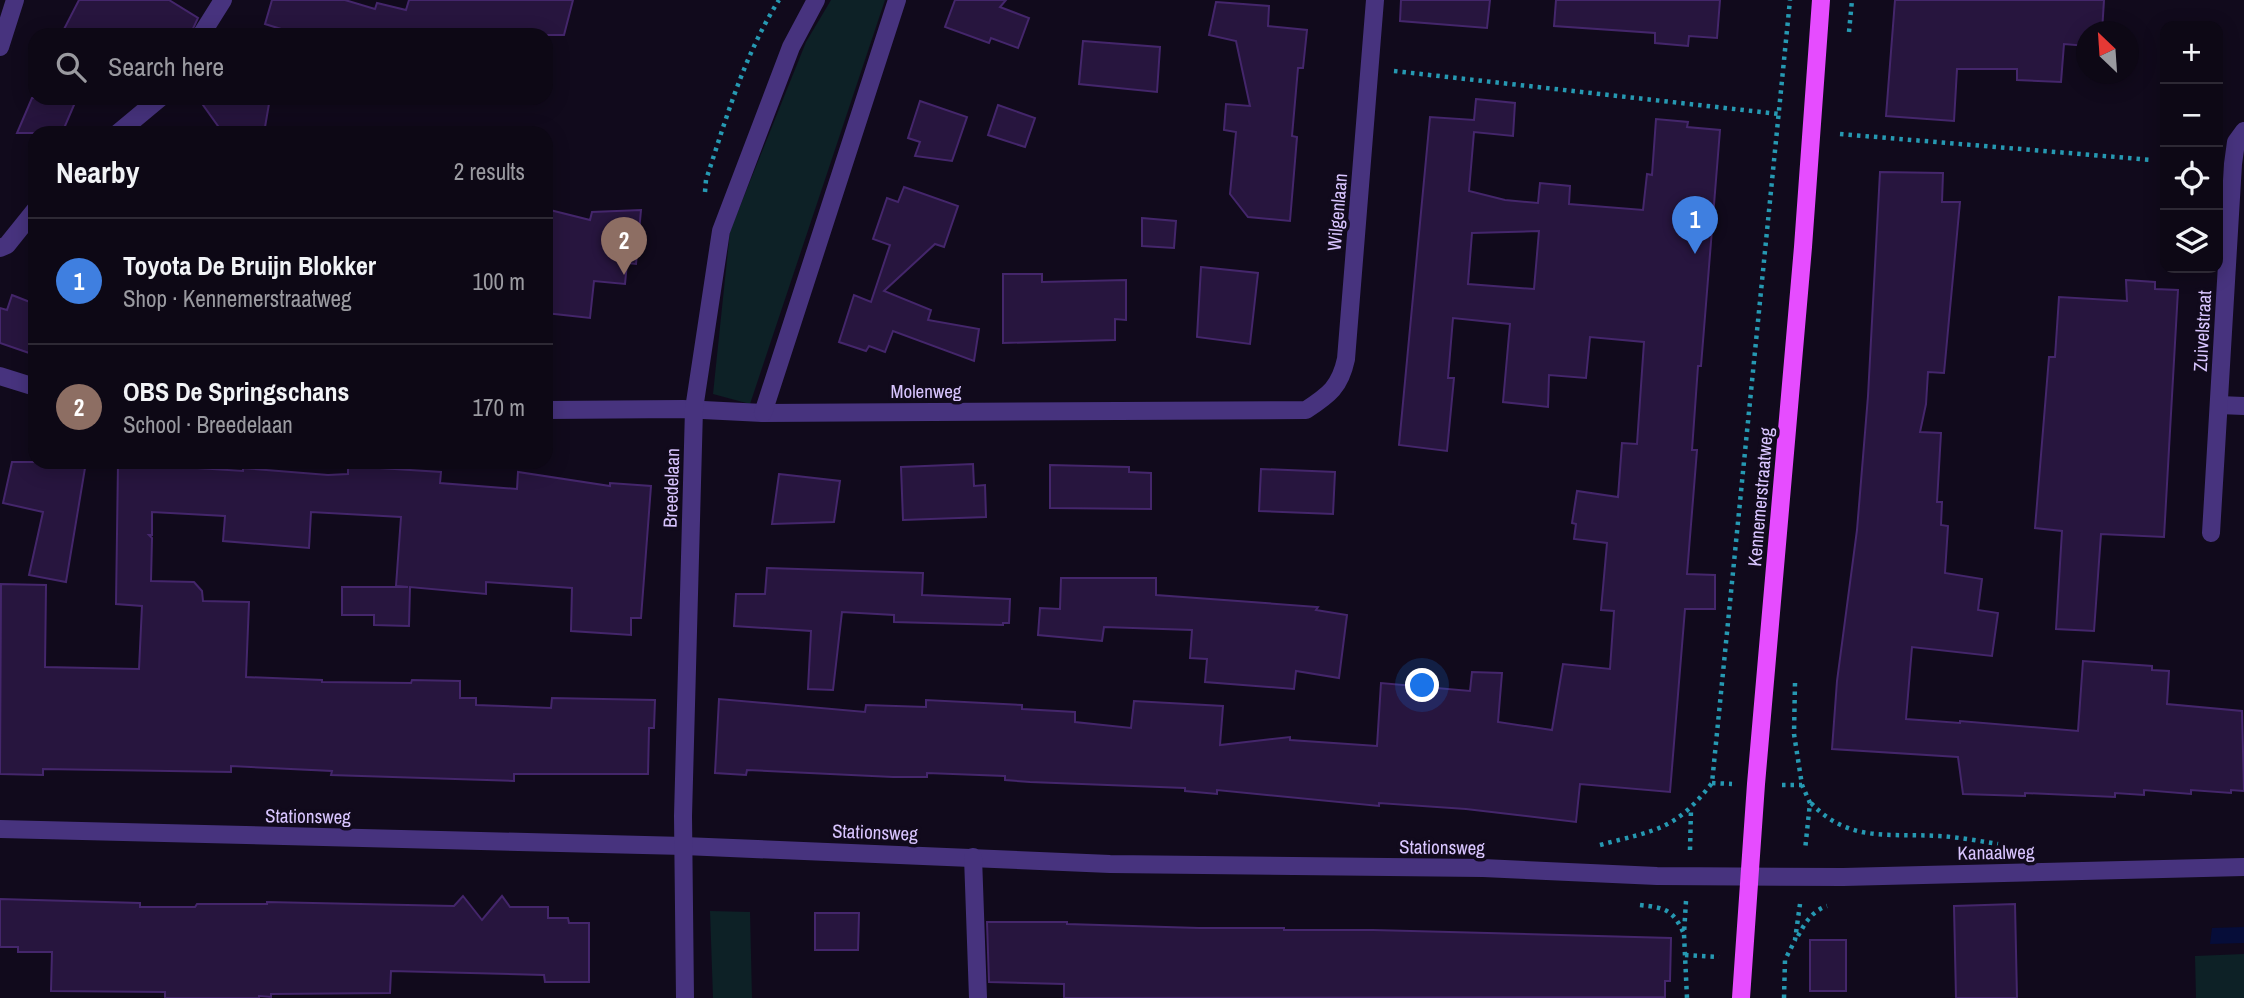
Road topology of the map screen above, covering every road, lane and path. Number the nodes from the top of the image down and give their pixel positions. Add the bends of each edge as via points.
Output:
1 (15, 0) edge
2 (223, 0) edge
3 (816, 0) edge
4 (897, 0) edge
5 (1375, 0) edge
6 (1790, 0) edge
7 (1821, 0) edge
8 (205, 28) edge
9 (0, 47) edge
10 (1370, 68) junction
11 (152, 105) edge
12 (1779, 114) junction
13 (126, 126) edge
14 (2243, 132) edge
15 (1840, 134) dead end
16 (2152, 160) dead end
17 (28, 219) edge
18 (0, 248) edge
19 (0, 376) edge
20 (28, 385) edge
21 (2219, 405) junction
22 (2244, 406) edge
23 (553, 410) edge
24 (694, 410) junction
25 (1306, 410) joint
26 (763, 413) junction
27 (2211, 533) dead end
28 (1810, 803) dead end
29 (1691, 809) dead end
30 (0, 829) edge
31 (2006, 845) dead end
32 (684, 846) junction
33 (973, 857) junction
34 (2244, 867) edge
35 (1749, 876) junction
36 (1684, 934) dead end
37 (1785, 960) dead end
38 (685, 998) edge
39 (978, 998) edge
40 (1686, 998) edge
41 (1741, 998) edge
42 (1784, 998) edge

1 - 9 street
2 - 8 street
3 - 24 street, Breedelaan via 791,47 721,230
4 - 26 street
5 - 10 street, Wilgenlaan
6 - 12 path, Kennemerstraatweg
7 - 35 main road, Kennemerstraatweg
10 - 12 path
10 - 25 street, Wilgenlaan via 1346,359 1342,379
11 - 13 street
12 - 29 path, Kennemerstraatweg via 1712,783
14 - 21 street, Zuivelstraat via 2236,142 2233,164
15 - 16 path
17 - 18 street
19 - 20 street
21 - 22 street
21 - 27 street, Zuivelstraat
23 - 24 street, Molenweg
24 - 26 street, Molenweg
24 - 32 street, Breedelaan
25 - 26 street, Molenweg
28 - 31 path, Kanaalweg via 1825,818 1852,831
30 - 32 street, Stationsweg
32 - 33 street, Stationsweg
32 - 38 street, Breedelaan
33 - 35 street, Stationsweg via 1110,864
33 - 39 street
34 - 35 street, Kanaalweg
35 - 41 main road, Kennemerstraatweg
36 - 40 path
37 - 42 path

